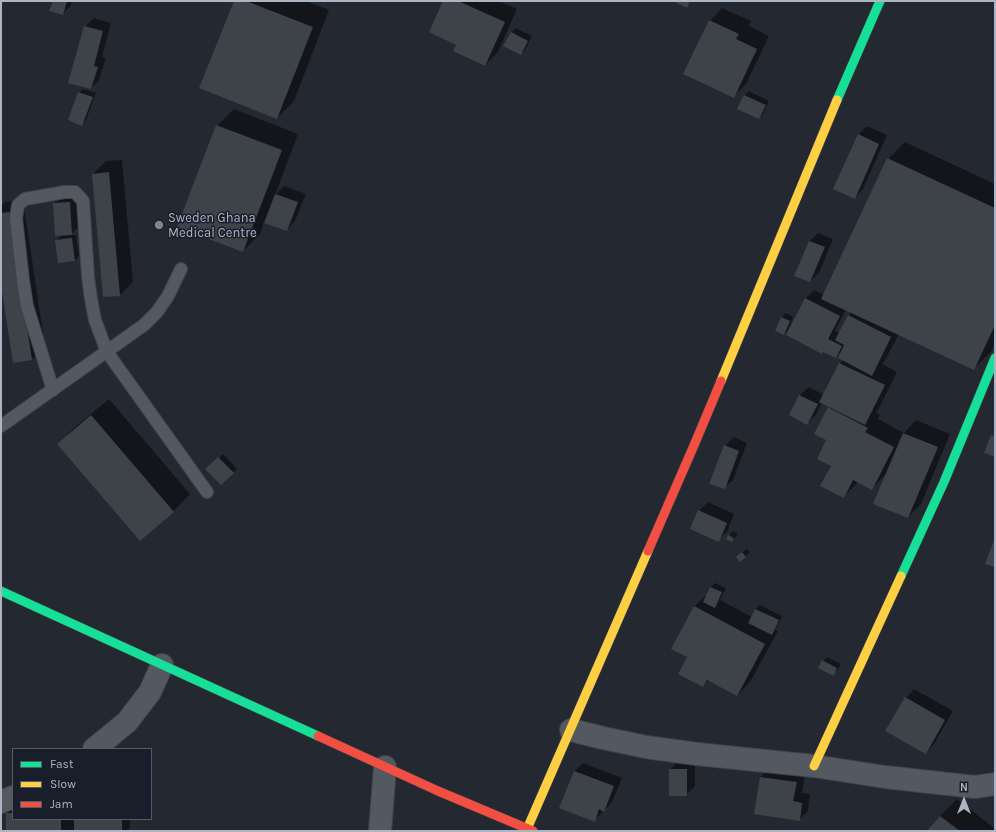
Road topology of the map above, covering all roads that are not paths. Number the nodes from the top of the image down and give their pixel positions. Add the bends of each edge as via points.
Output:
1 (880, 1) edge
2 (181, 270) dead end
3 (107, 352) junction
4 (995, 358) edge
5 (53, 390) junction
6 (1, 426) edge
7 (207, 492) dead end
8 (1, 591) edge
9 (162, 665) junction
10 (571, 730) junction
11 (95, 748) edge
12 (814, 766) junction
13 (385, 767) junction
14 (995, 784) edge
15 (12, 797) edge
16 (1, 802) edge
17 (530, 830) edge
18 (380, 831) edge

1 - 10 street via 695,443
2 - 3 lane via 157,312 144,325
3 - 5 lane
3 - 5 lane via 95,320 91,299 83,201 75,192 25,199 18,205 16,218 23,280 27,306
3 - 7 lane
4 - 12 street via 944,482
5 - 6 lane
8 - 9 street
9 - 11 street via 150,692 127,722
9 - 13 street
10 - 12 street via 646,747
10 - 17 street
12 - 14 street via 975,787
13 - 17 street
13 - 18 street
15 - 16 street

